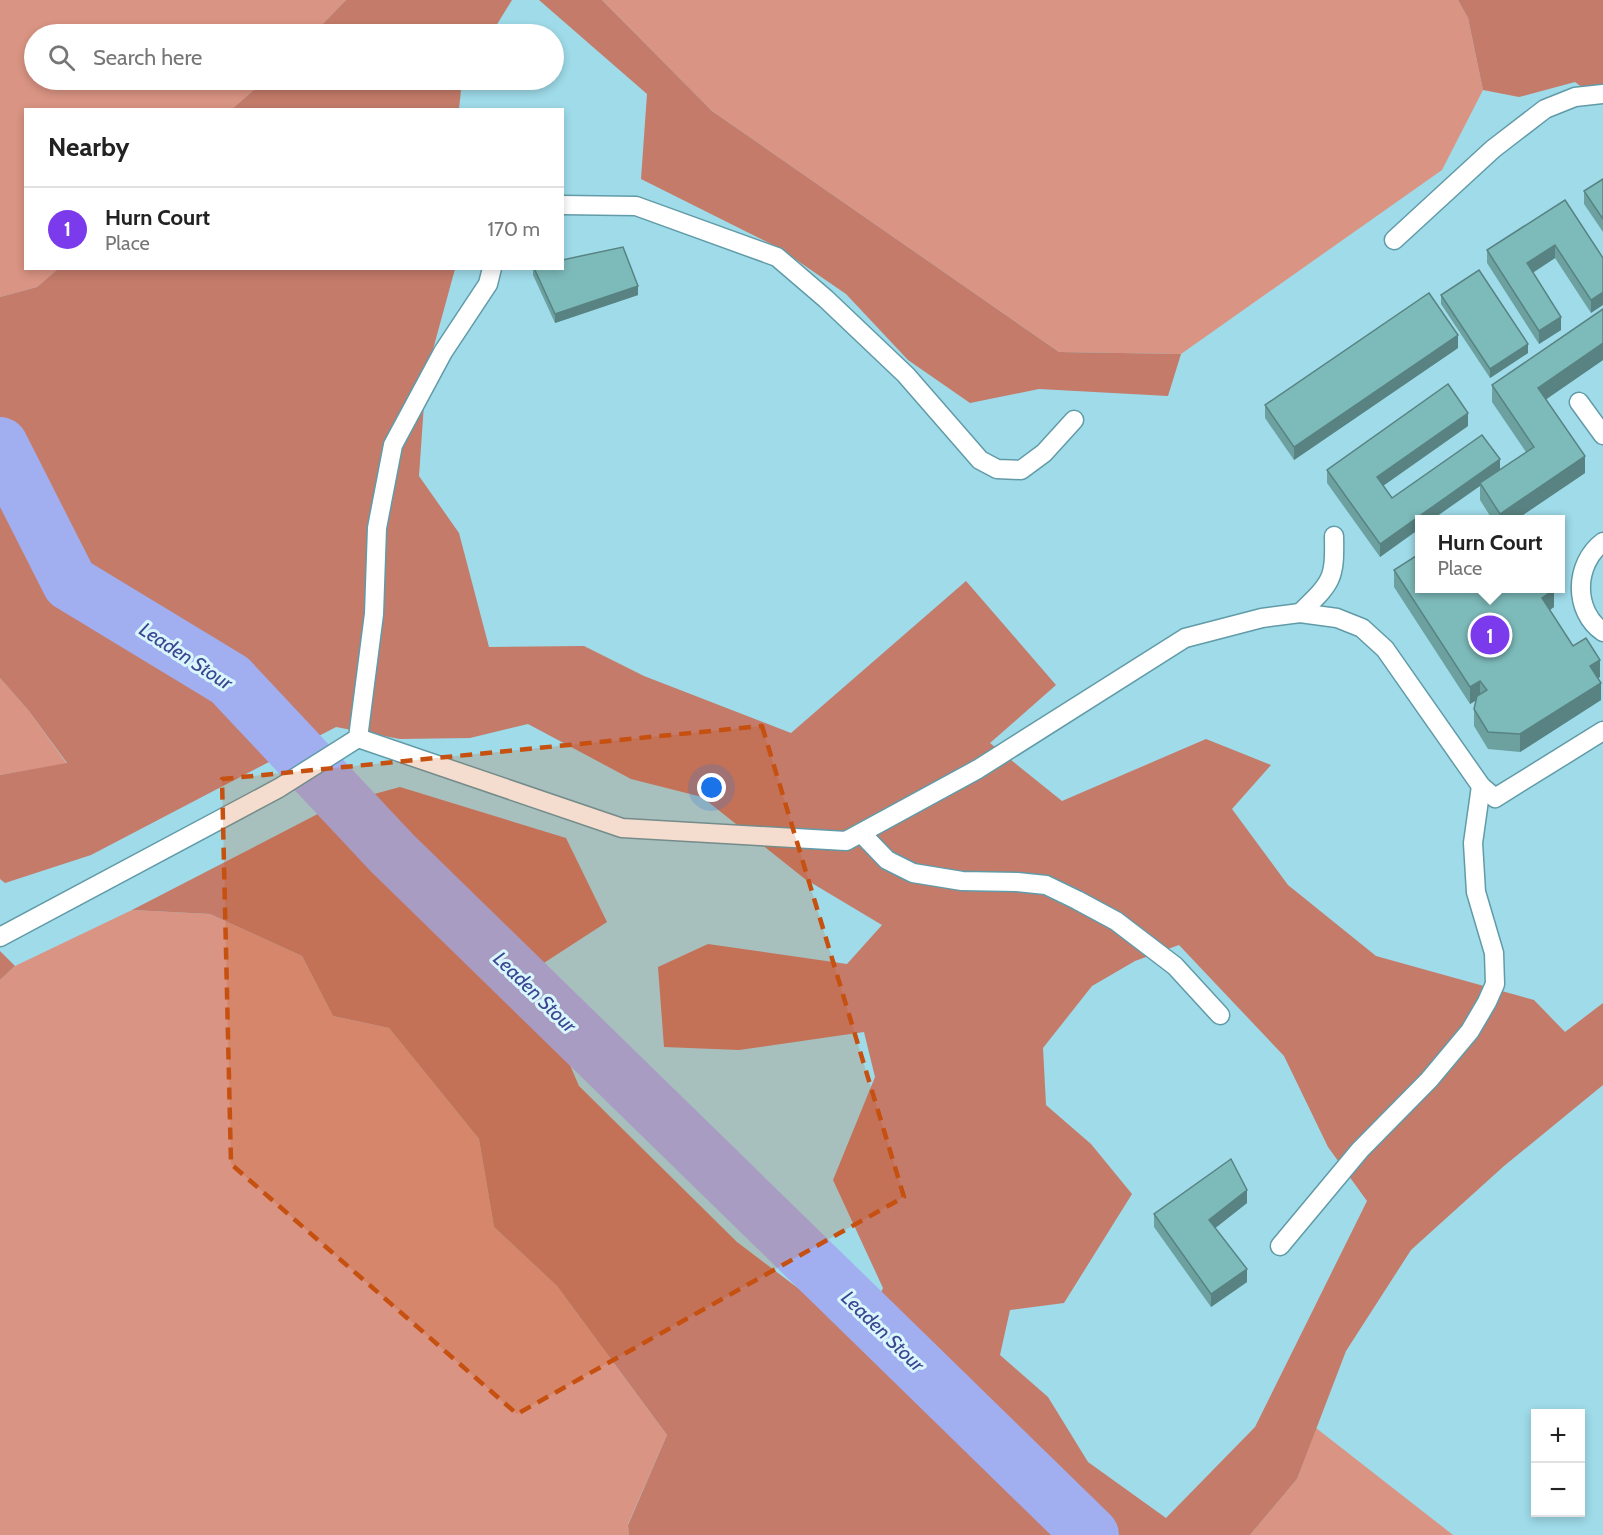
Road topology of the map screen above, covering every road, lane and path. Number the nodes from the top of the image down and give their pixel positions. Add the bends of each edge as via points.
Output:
1 (1603, 94) edge
2 (564, 205) edge
3 (1394, 240) dead end
4 (492, 270) edge
5 (1579, 402) dead end
6 (1074, 420) dead end
7 (1603, 435) edge
8 (1334, 536) dead end
9 (1603, 542) edge
10 (1300, 612) junction
11 (1603, 632) edge
12 (1603, 731) edge
13 (358, 738) junction
14 (1481, 786) junction
15 (862, 834) junction
16 (0, 937) edge
17 (1220, 1015) dead end
18 (1280, 1246) dead end

1 - 3 lane via 1575,97 1545,109 1493,149
2 - 6 lane via 636,206 777,257 906,375 980,460 997,469 1022,470
4 - 13 lane via 488,284 443,352 393,445 377,528 374,614
5 - 7 lane
8 - 10 lane via 1335,566 1326,588
9 - 11 lane via 1586,562 1581,579 1581,597 1587,614
10 - 14 lane via 1337,618 1362,628 1385,649
10 - 15 lane via 1185,638 978,769
12 - 14 lane via 1495,798
13 - 15 lane via 622,828 846,842
13 - 16 lane via 296,777
14 - 18 lane via 1473,843 1476,892 1494,953 1495,984 1470,1031 1360,1150
15 - 17 lane via 887,860 913,873 962,881 1046,885 1077,900 1116,921 1175,966

